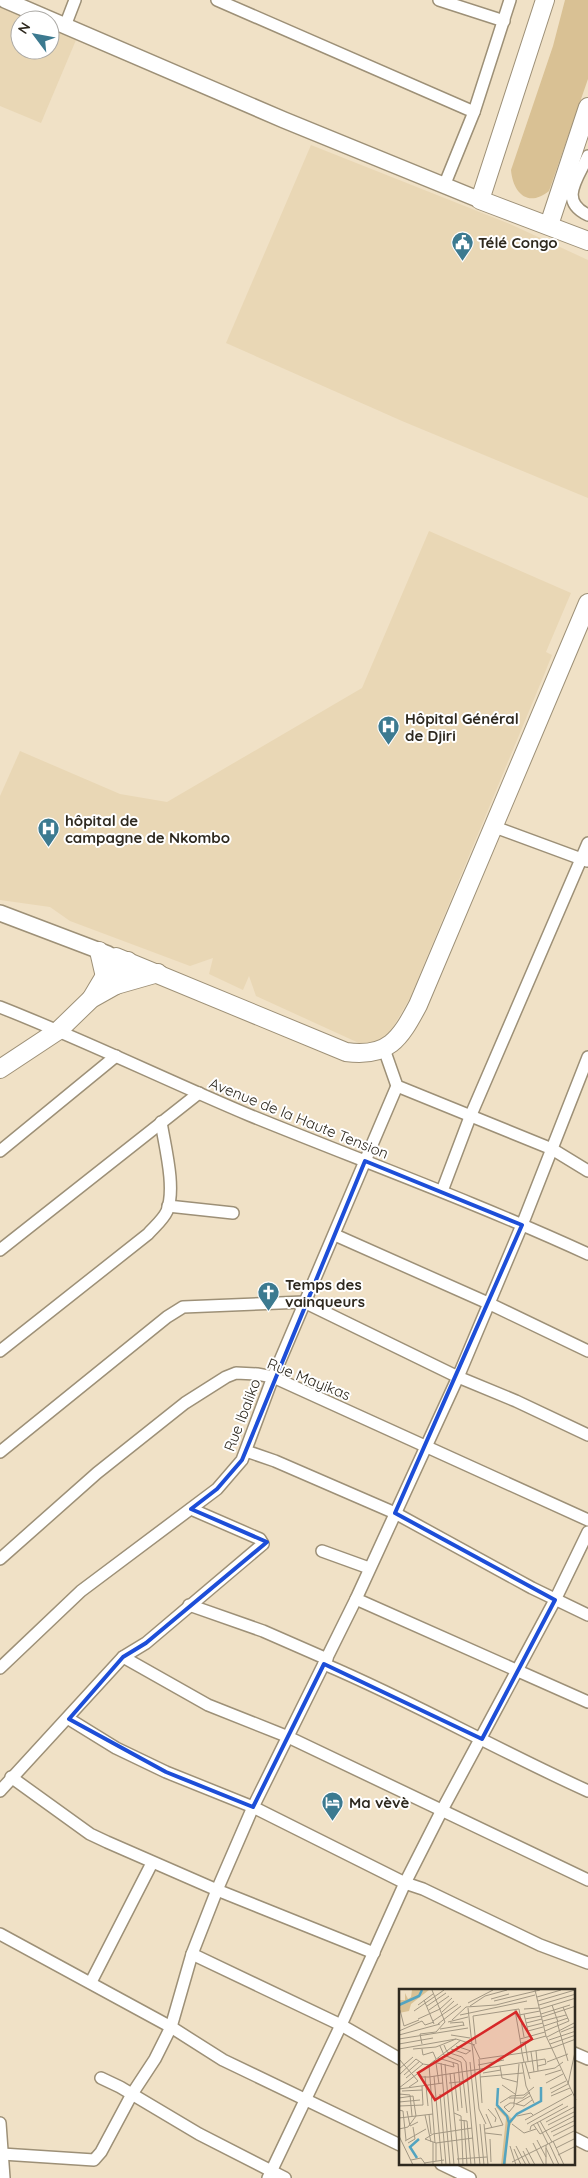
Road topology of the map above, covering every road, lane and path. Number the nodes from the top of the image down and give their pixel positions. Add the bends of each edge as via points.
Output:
1 (5, 0) edge
2 (75, 0) edge
3 (217, 0) edge
4 (439, 0) edge
5 (510, 0) edge
6 (546, 0) edge
7 (504, 21) junction
8 (65, 26) junction
9 (588, 107) edge
10 (474, 112) junction
11 (588, 156) edge
12 (444, 186) junction
13 (480, 200) junction
14 (588, 215) edge
15 (549, 225) junction
16 (588, 241) edge
17 (588, 603) edge
18 (582, 632) edge
19 (492, 826) junction
20 (588, 843) edge
21 (585, 860) edge
22 (0, 913) edge
23 (99, 951) junction
24 (122, 959) junction
25 (158, 974) junction
26 (110, 981) junction
27 (0, 1006) edge
28 (59, 1030) junction
29 (384, 1049) junction
30 (116, 1056) junction
31 (588, 1057) edge
32 (0, 1069) edge
33 (397, 1086) junction
34 (199, 1094) junction
35 (470, 1117) junction
36 (161, 1122) junction
37 (552, 1149) junction
38 (0, 1150) edge
39 (365, 1161) junction
40 (588, 1171) edge
41 (442, 1191) junction
42 (168, 1206) junction
43 (234, 1213) dead end
44 (522, 1224) junction
45 (335, 1235) junction
46 (0, 1250) edge
47 (588, 1254) edge
48 (304, 1302) junction
49 (488, 1302) junction
50 (0, 1351) edge
51 (588, 1351) edge
52 (273, 1377) junction
53 (458, 1377) junction
54 (588, 1435) edge
55 (427, 1446) junction
56 (246, 1451) junction
57 (0, 1452) edge
58 (191, 1509) junction
59 (395, 1513) junction
60 (588, 1520) edge
61 (588, 1532) edge
62 (322, 1551) dead end
63 (0, 1558) edge
64 (369, 1568) junction
65 (356, 1599) junction
66 (555, 1600) junction
67 (189, 1605) junction
68 (588, 1615) edge
69 (123, 1657) junction
70 (326, 1661) junction
71 (0, 1668) edge
72 (517, 1670) junction
73 (588, 1702) edge
74 (69, 1719) junction
75 (286, 1736) junction
76 (482, 1739) junction
77 (11, 1777) junction
78 (0, 1791) edge
79 (588, 1791) edge
80 (253, 1807) junction
81 (442, 1810) junction
82 (152, 1863) junction
83 (588, 1880) edge
84 (405, 1883) junction
85 (217, 1890) junction
86 (0, 1934) edge
87 (374, 1953) junction
88 (192, 1954) junction
89 (588, 1963) edge
90 (91, 1982) junction
91 (342, 2025) junction
92 (171, 2027) junction
93 (576, 2054) edge
94 (399, 2058) edge
95 (588, 2059) edge
96 (101, 2078) dead end
97 (132, 2094) junction
98 (306, 2100) junction
99 (0, 2123) edge
100 (576, 2139) edge
101 (399, 2145) edge
102 (588, 2145) edge
103 (2, 2154) junction
104 (446, 2166) edge
105 (270, 2175) edge
106 (4, 2178) edge
107 (285, 2178) edge
108 (470, 2178) edge

1 - 8 street
2 - 8 street
3 - 10 street
4 - 7 street
5 - 7 street
6 - 13 main road
7 - 10 street
8 - 12 street
9 - 15 main road
10 - 12 street
11 - 14 street via 571,199 574,206
12 - 13 street
13 - 15 main road
15 - 16 main road
17 - 18 main road
18 - 19 main road
19 - 21 street
19 - 29 main road via 418,1005 405,1029
20 - 21 street
21 - 35 street
22 - 23 street
23 - 24 street
23 - 26 main road
24 - 25 main road
24 - 26 main road
25 - 26 main road
25 - 29 main road via 346,1052 373,1053
26 - 28 main road
27 - 28 street, Avenue de la Haute Tension
28 - 30 street, Avenue de la Haute Tension
28 - 32 main road
29 - 33 street
30 - 34 street, Avenue de la Haute Tension
30 - 38 street
31 - 37 street
33 - 35 street
33 - 39 street, Rue Ibaliko
34 - 36 street
34 - 39 street, Avenue de la Haute Tension
35 - 37 street
35 - 41 street
36 - 42 street via 170,1187
36 - 46 street
37 - 40 street
37 - 44 street
39 - 41 street, Avenue de la Haute Tension
39 - 45 street, Rue Ibaliko
41 - 44 street, Avenue de la Haute Tension
42 - 43 street
42 - 50 street via 163,1219 148,1234
44 - 47 street, Avenue de la Haute Tension
44 - 49 street
45 - 48 street, Rue Ibaliko
45 - 49 street
48 - 52 street, Rue Ibaliko
48 - 53 street
48 - 57 street via 183,1308 167,1317
49 - 51 street
49 - 53 street
52 - 55 street, Rue Mayikas
52 - 56 street, Rue Ibaliko
52 - 63 street, Rue Mayikas via 236,1373 185,1403 97,1473
53 - 54 street
53 - 55 street
55 - 59 street
55 - 60 street, Rue Mayikas
56 - 58 street, Rue Ibaliko via 217,1489
56 - 59 street
58 - 67 street via 260,1539 263,1544
58 - 71 street, Rue Ibaliko via 81,1591
59 - 64 street
59 - 66 street
61 - 66 street
62 - 64 street
64 - 65 street
65 - 70 street
65 - 72 street
66 - 68 street
66 - 72 street
67 - 69 street via 146,1644
67 - 70 street via 263,1631
69 - 74 street
69 - 75 street via 208,1705
70 - 75 street
70 - 76 street
72 - 73 street
72 - 76 street
74 - 77 street
74 - 80 street via 116,1748 166,1772
75 - 80 street
75 - 81 street
76 - 79 street
76 - 81 street
77 - 78 street
77 - 82 street via 90,1834
80 - 84 street
80 - 85 street
81 - 83 street
81 - 84 street
82 - 85 street
82 - 90 street
84 - 87 street
84 - 89 street via 540,1945
85 - 87 street
85 - 88 street
86 - 90 street
87 - 91 street
88 - 91 street
88 - 92 street
90 - 92 street
91 - 94 street
91 - 98 street
92 - 97 street
92 - 98 street via 223,2060
93 - 95 street
96 - 97 street
97 - 103 street via 94,2160
97 - 105 street
98 - 101 street
98 - 105 street
99 - 103 street
100 - 102 street
103 - 106 street
104 - 108 street
105 - 107 street

